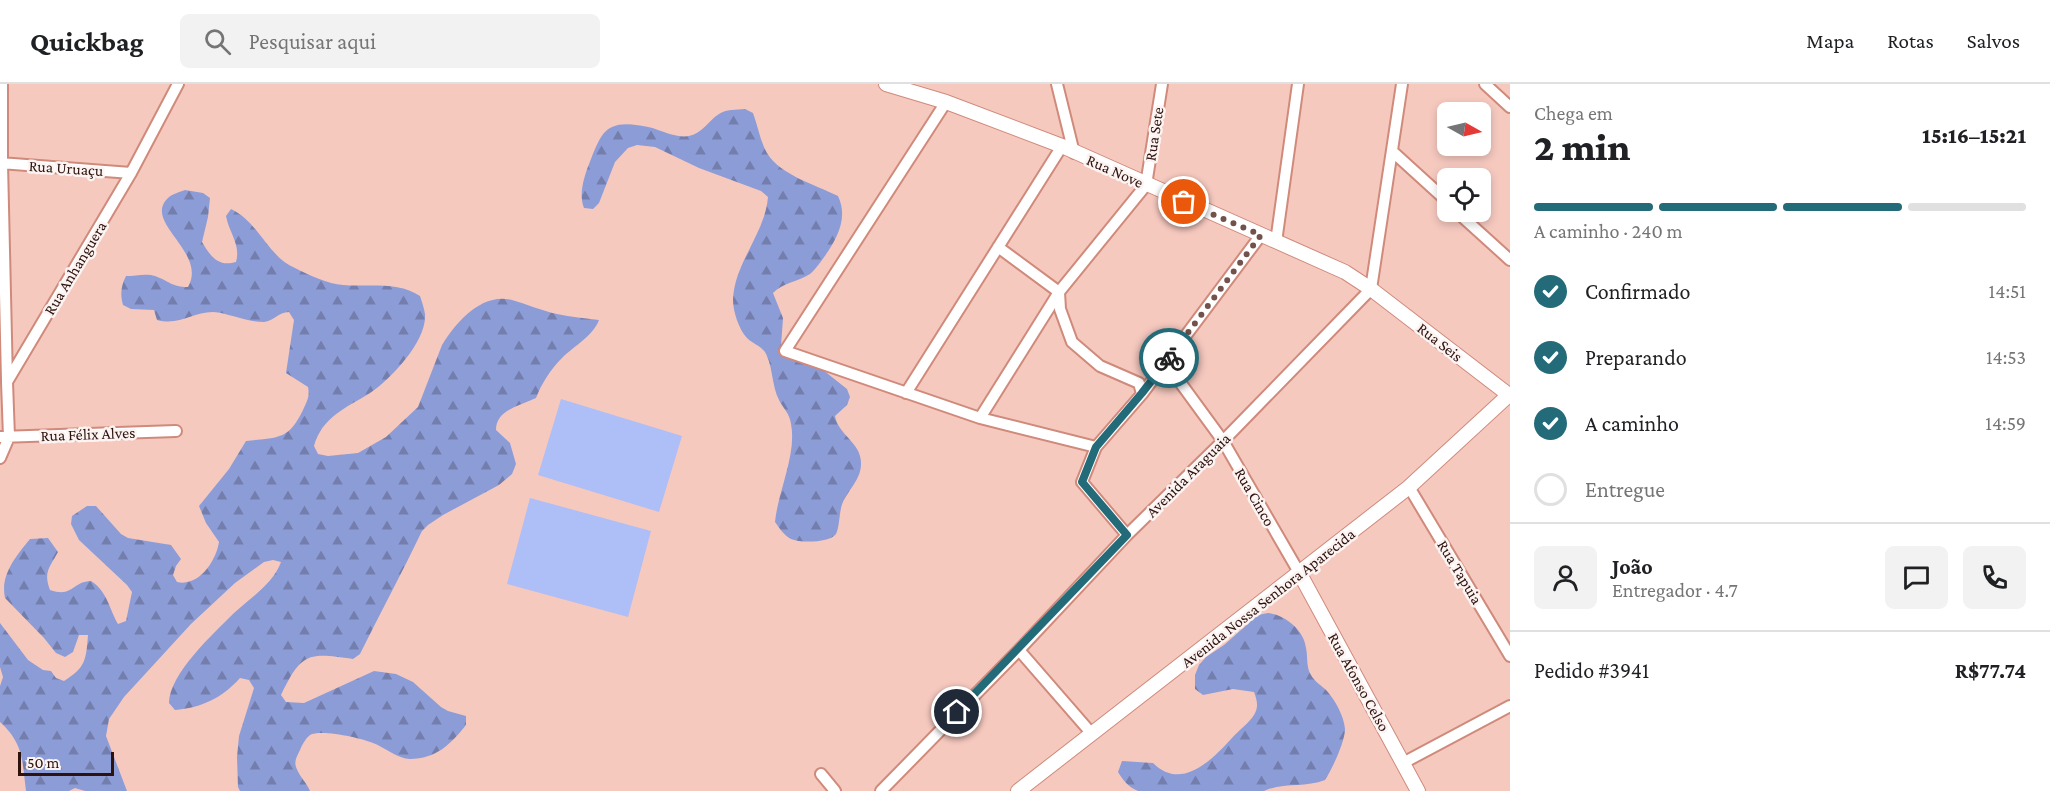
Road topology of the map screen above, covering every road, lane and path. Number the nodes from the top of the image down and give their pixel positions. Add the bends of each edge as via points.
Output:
1 (2, 84) edge
2 (178, 84) edge
3 (886, 84) edge
4 (1057, 84) edge
5 (1162, 84) edge
6 (1298, 84) edge
7 (1402, 84) edge
8 (1485, 84) edge
9 (946, 102) junction
10 (1510, 107) edge
11 (1068, 150) junction
12 (1394, 152) junction
13 (1, 163) edge
14 (131, 173) junction
15 (1146, 185) junction
16 (1437, 192) edge
17 (1468, 222) edge
18 (1261, 235) junction
19 (1276, 242) junction
20 (998, 247) junction
21 (1510, 260) edge
22 (1371, 289) junction
23 (1059, 292) junction
24 (1166, 363) junction
25 (7, 382) junction
26 (906, 393) junction
27 (1142, 393) junction
28 (1509, 395) edge
29 (980, 418) junction
30 (176, 431) dead end
31 (5, 437) edge
32 (1223, 441) junction
33 (1096, 447) junction
34 (0, 458) edge
35 (1409, 488) junction
36 (1127, 535) junction
37 (1300, 574) junction
38 (1019, 650) junction
39 (1510, 656) edge
40 (1510, 706) edge
41 (1092, 734) junction
42 (1403, 763) junction
43 (821, 774) dead end
44 (835, 791) edge
45 (881, 791) edge
46 (1018, 791) edge
47 (1418, 791) edge

1 - 13 street
2 - 14 street, Rua Anhanguera
3 - 9 street, Rua Nove
4 - 11 street
5 - 15 street, Rua Sete
6 - 19 street
7 - 12 street
8 - 10 street
9 - 11 street, Rua Nove
9 - 26 street via 785,351
11 - 15 street, Rua Nove
11 - 20 street
12 - 16 street
12 - 22 street
13 - 14 street, Rua Uruaçu
13 - 25 street
14 - 25 street, Rua Anhanguera
15 - 18 street, Rua Nove
15 - 23 street
17 - 21 street
18 - 19 street, Rua Nove
18 - 24 street
19 - 22 street, Rua Nove
20 - 23 street
20 - 26 street
22 - 28 street, Rua Seis
22 - 32 street, Avenida Araguaia
23 - 27 street via 1060,309 1072,342 1100,366 1139,383
23 - 29 street
24 - 27 street
24 - 32 street, Rua Cinco
25 - 31 street
26 - 29 street
27 - 33 street
28 - 35 street, Avenida Nossa Senhora Aparecida
29 - 33 street
30 - 31 street, Rua Félix Alves
31 - 34 street
32 - 36 street, Avenida Araguaia
32 - 37 street, Rua Cinco
33 - 36 street via 1082,482
35 - 37 street, Avenida Nossa Senhora Aparecida
35 - 39 street, Rua Tapuia
36 - 38 street, Avenida Araguaia
37 - 41 street, Avenida Nossa Senhora Aparecida
37 - 42 street, Rua Afonso Celso
38 - 41 street
38 - 45 street, Avenida Araguaia
40 - 42 street
41 - 46 street, Avenida Nossa Senhora Aparecida
42 - 47 street, Rua Afonso Celso
43 - 44 street

